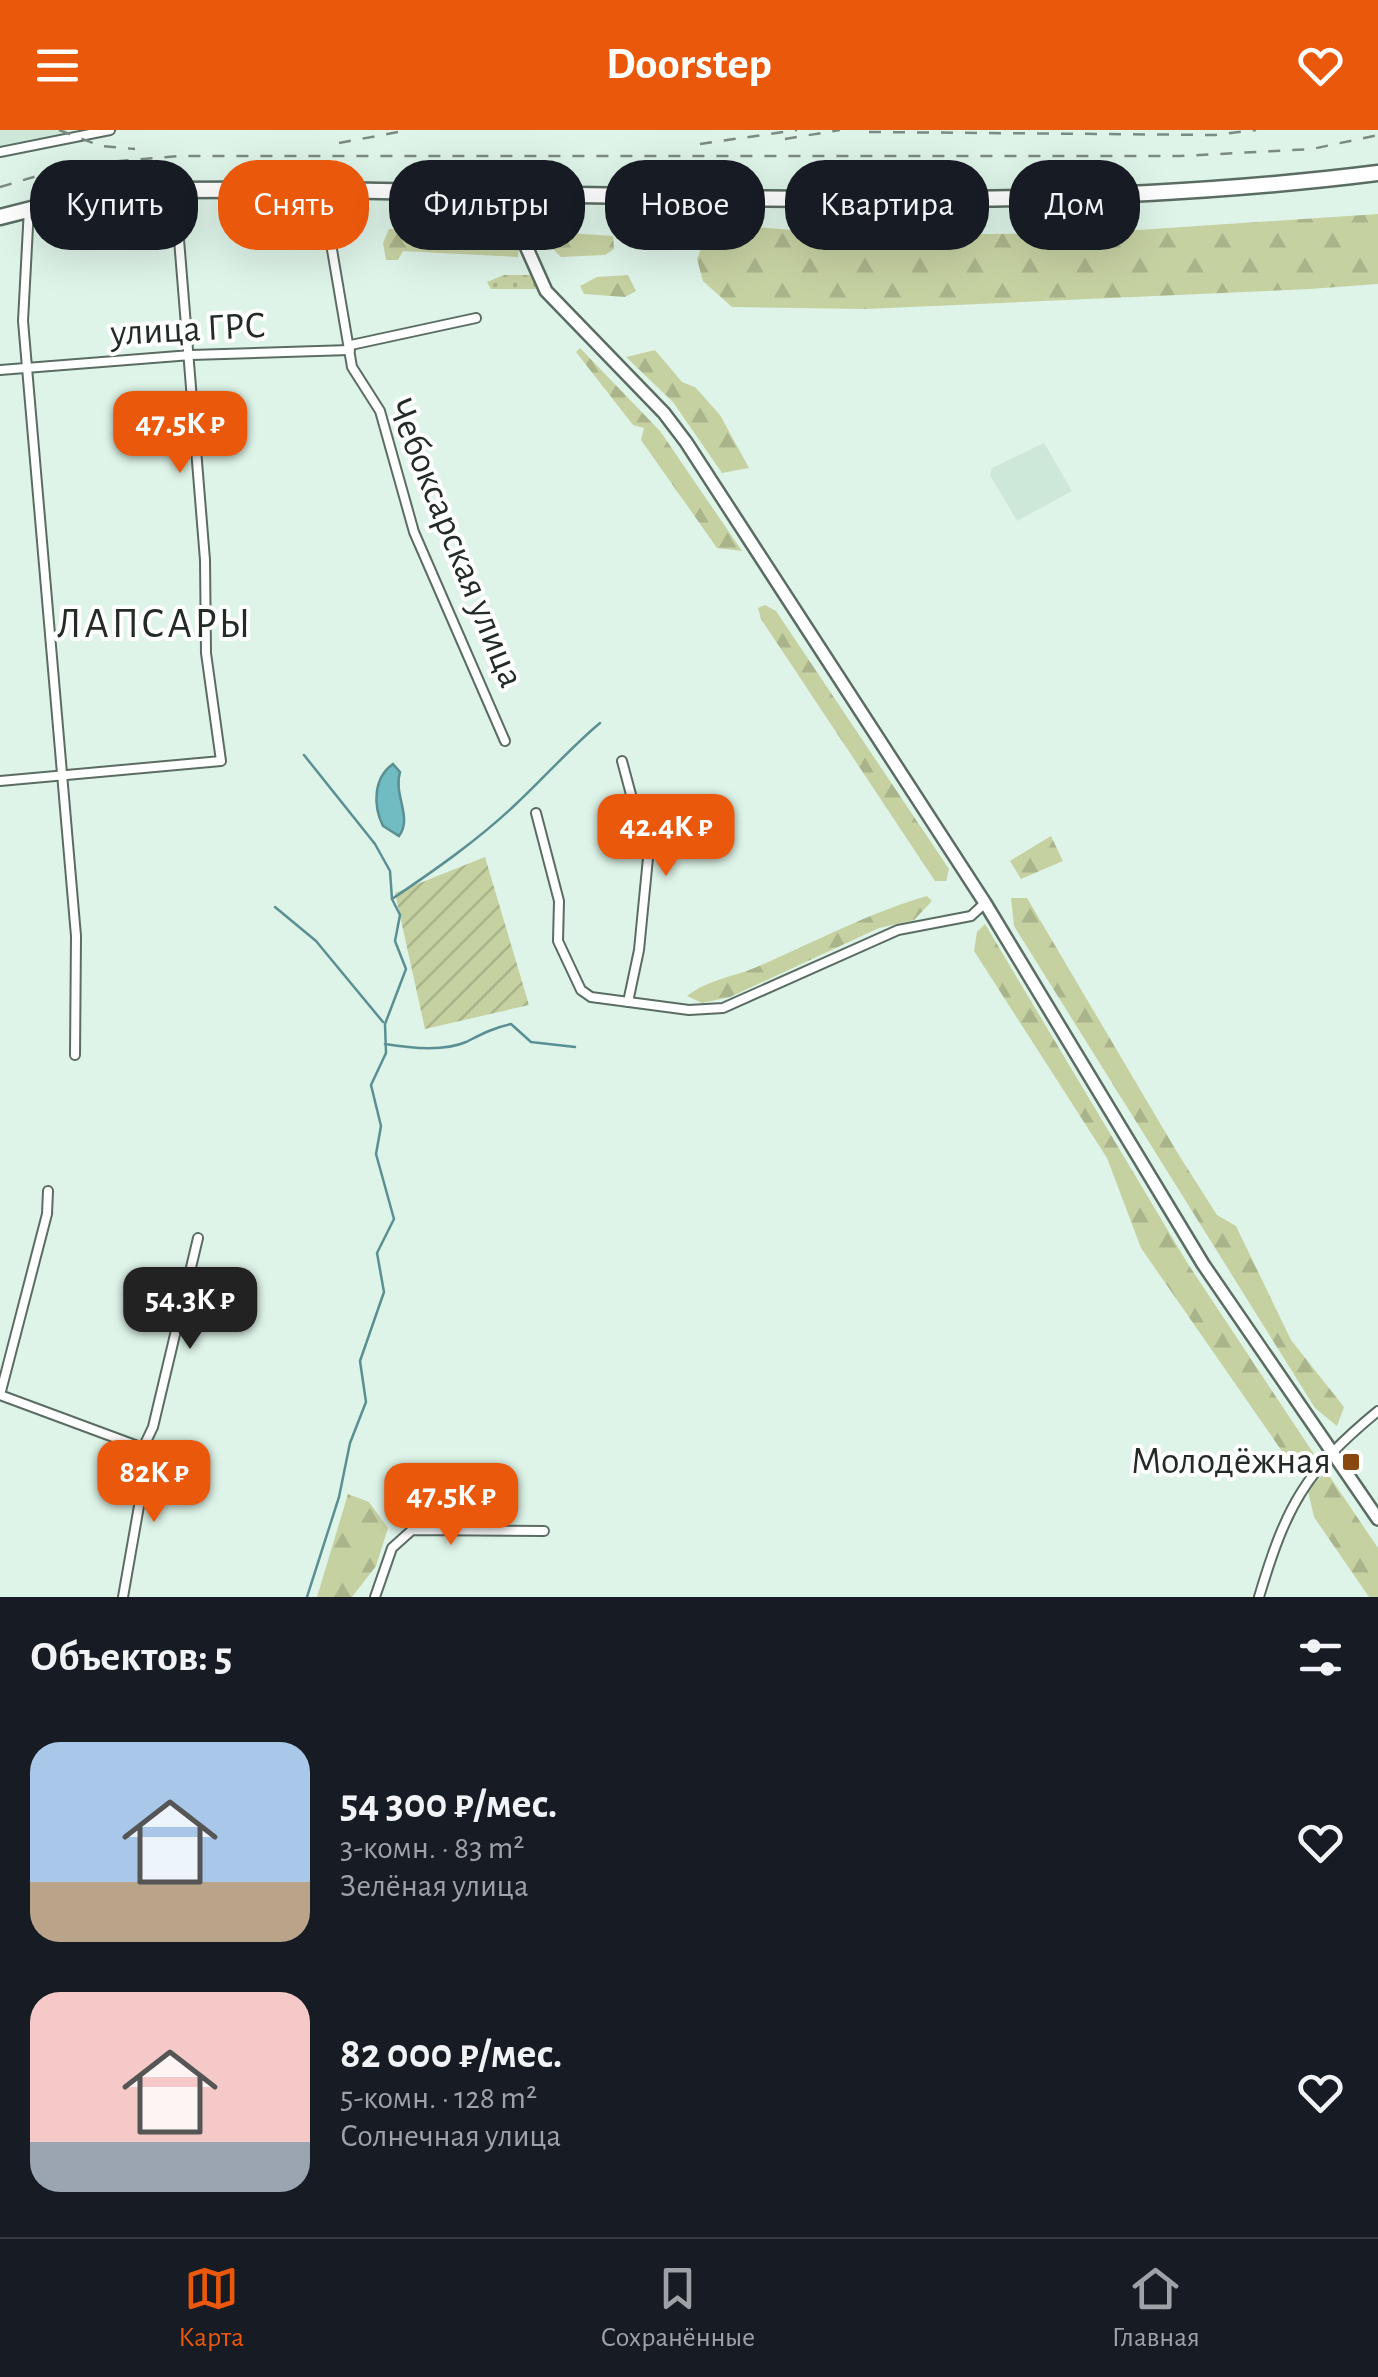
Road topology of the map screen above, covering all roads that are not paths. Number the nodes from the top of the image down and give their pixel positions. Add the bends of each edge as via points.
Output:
1 (110, 130) edge
2 (0, 152) edge
3 (1378, 173) edge
4 (585, 192) edge
5 (28, 208) joint
6 (0, 217) edge
7 (181, 250) edge
8 (332, 250) edge
9 (528, 250) edge
10 (476, 318) dead end
11 (350, 348) junction
12 (191, 355) junction
13 (29, 366) junction
14 (0, 370) edge
15 (504, 740) dead end
16 (622, 761) dead end
17 (62, 777) junction
18 (0, 781) edge
19 (536, 813) dead end
20 (985, 902) junction
21 (628, 1002) junction
22 (75, 1054) dead end
23 (48, 1191) dead end
24 (198, 1238) dead end
25 (0, 1395) edge
26 (1378, 1410) edge
27 (143, 1448) junction
28 (1331, 1450) junction
29 (1378, 1518) edge
30 (544, 1531) dead end
31 (123, 1597) edge
32 (375, 1597) edge
33 (1259, 1597) edge

1 - 2 street
3 - 4 highway via 1068,198
5 - 6 highway
5 - 13 street via 23,320
7 - 12 street
8 - 11 street, Чебоксарская улица
9 - 20 street via 546,290 686,442
10 - 11 street, улица ГРС
11 - 12 street, улица ГРС
11 - 15 street, Чебоксарская улица via 358,382 380,411 414,532
12 - 13 street, улица ГРС
12 - 17 street via 206,652 221,761
13 - 14 street, улица ГРС
13 - 17 street
16 - 21 street via 648,858
17 - 18 street
17 - 22 street via 76,936
19 - 21 street via 559,901 558,941 581,990 590,998
20 - 21 street via 971,916 898,930 724,1008
20 - 28 street via 1203,1264
23 - 25 street
24 - 27 street
25 - 27 street
26 - 28 street
27 - 31 street
28 - 29 street
28 - 33 street via 1303,1483
30 - 32 street via 412,1530 392,1548

